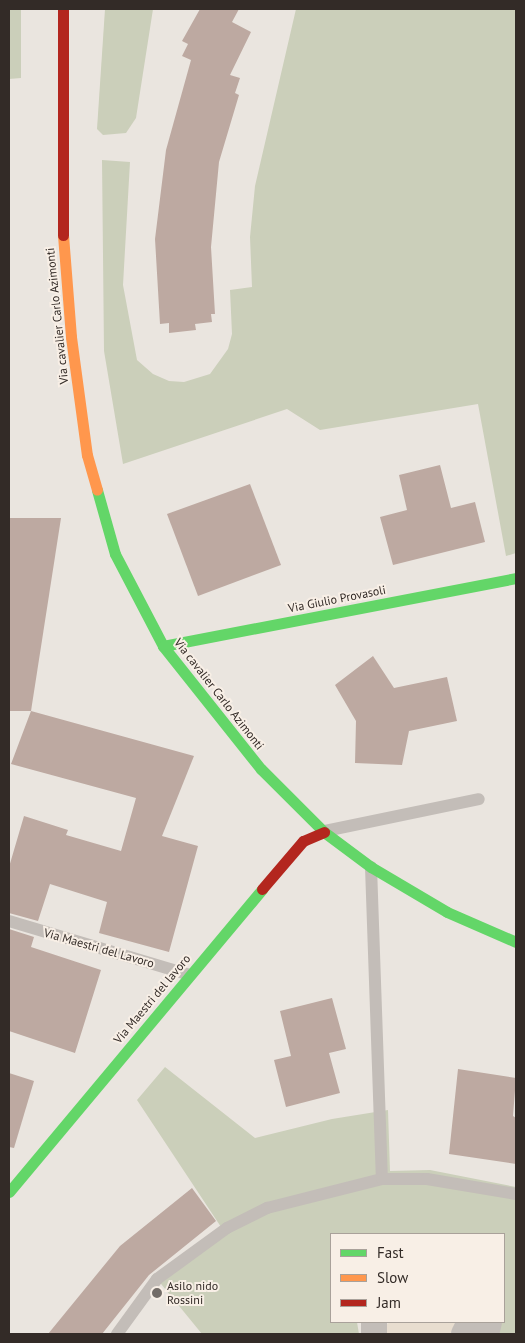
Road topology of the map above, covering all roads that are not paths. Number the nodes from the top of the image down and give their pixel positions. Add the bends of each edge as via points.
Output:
1 (63, 9) edge
2 (516, 578) edge
3 (163, 646) junction
4 (479, 798) dead end
5 (324, 832) junction
6 (371, 866) junction
7 (9, 921) edge
8 (516, 942) edge
9 (190, 975) junction
10 (382, 1179) junction
11 (9, 1192) edge
12 (516, 1194) edge
13 (117, 1334) edge

1 - 3 street, Via cavalier Carlo Azimonti via 62,226 71,337 87,455 115,554
2 - 3 street, Via Giulio Provasoli
3 - 5 street, Via cavalier Carlo Azimonti via 261,769
4 - 5 lane
5 - 6 street, Via cavalier Carlo Azimonti
5 - 9 street, Via Maestri del lavoro via 303,841
6 - 8 street, Via cavalier Carlo Azimonti via 447,912
6 - 10 lane
7 - 9 lane, Via Maestri del Lavoro
9 - 11 street, Via Maestri del lavoro
10 - 12 lane via 427,1179
10 - 13 lane via 267,1208 227,1228 157,1279

